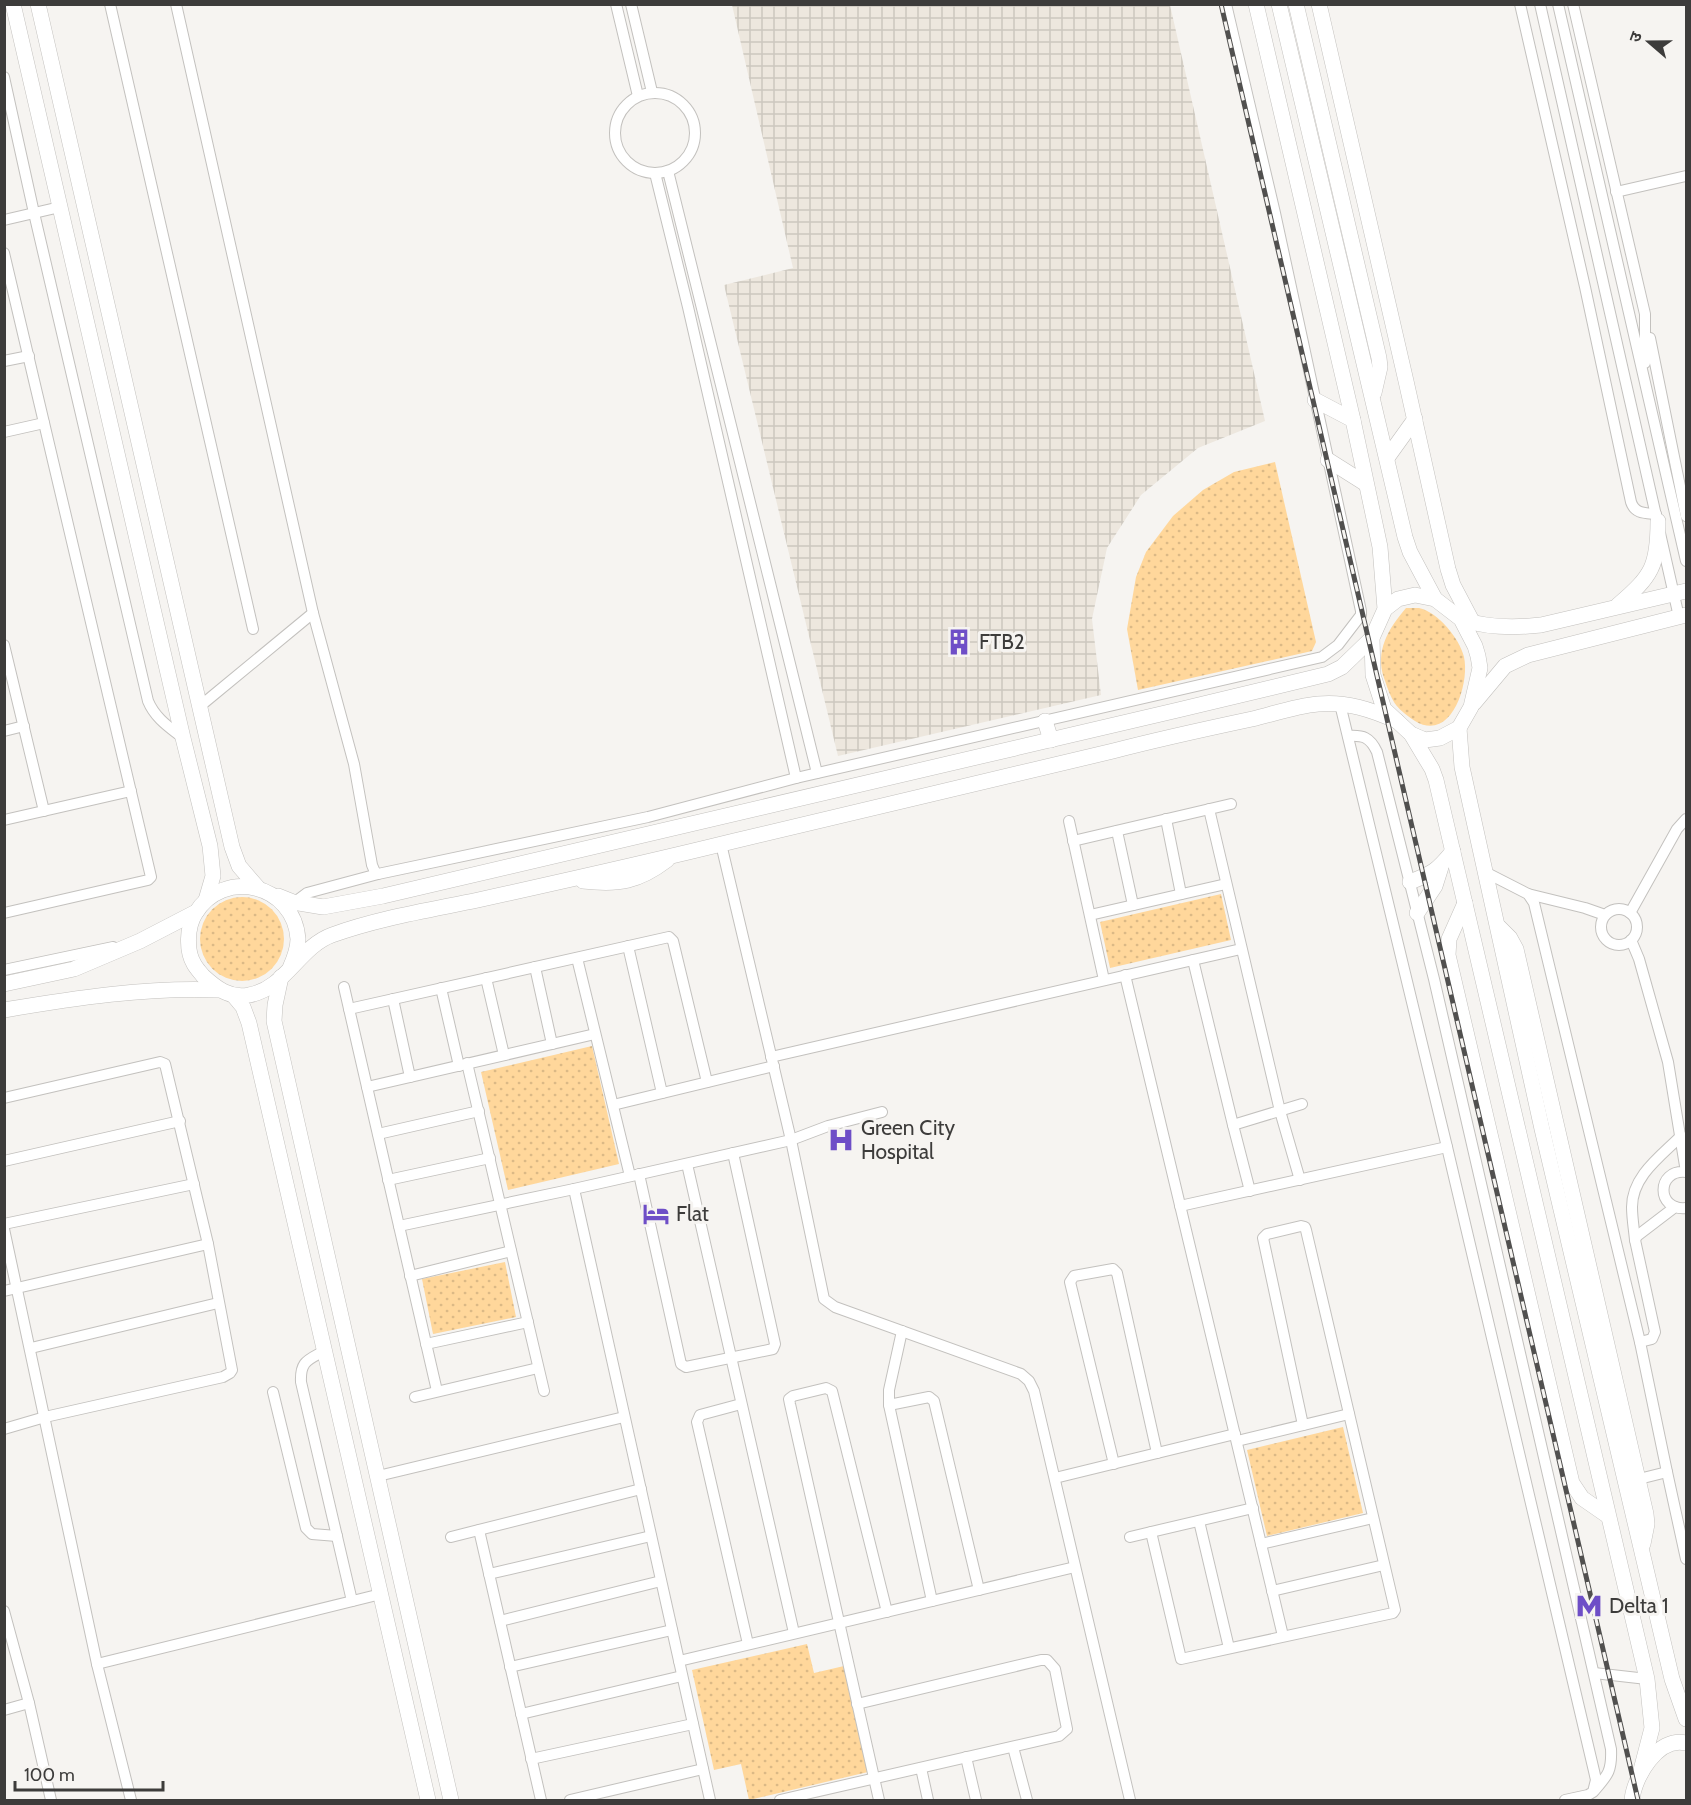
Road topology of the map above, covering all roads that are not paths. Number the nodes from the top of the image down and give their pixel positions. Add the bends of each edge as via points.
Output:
1 (13, 4) edge
2 (38, 4) edge
3 (110, 4) edge
4 (176, 4) edge
5 (616, 4) edge
6 (631, 4) edge
7 (1226, 4) edge
8 (1256, 4) edge
9 (1279, 4) edge
10 (1296, 4) edge
11 (1319, 4) edge
12 (1520, 4) edge
13 (1540, 4) edge
14 (1558, 4) edge
15 (1573, 4) edge
16 (4, 77) edge
17 (652, 92) junction
18 (638, 96) junction
19 (668, 171) junction
20 (655, 173) junction
21 (1686, 176) edge
22 (1616, 192) junction
23 (60, 207) junction
24 (34, 213) junction
25 (4, 220) edge
26 (4, 253) edge
27 (6, 268) edge
28 (1645, 314) junction
29 (29, 356) junction
30 (4, 361) edge
31 (1646, 384) junction
32 (1373, 398) junction
33 (1316, 400) junction
34 (1415, 419) junction
35 (1353, 420) junction
36 (44, 423) junction
37 (4, 432) edge
38 (1387, 458) junction
39 (1328, 460) junction
40 (1366, 484) junction
41 (1686, 516) edge
42 (1657, 518) junction
43 (1686, 561) edge
44 (1680, 592) edge
45 (1435, 599) junction
46 (1616, 608) junction
47 (1385, 609) junction
48 (313, 613) junction
49 (1683, 616) edge
50 (1467, 621) junction
51 (253, 628) dead end
52 (1372, 638) junction
53 (4, 645) edge
54 (1340, 705) junction
55 (199, 707) junction
56 (1471, 707) junction
57 (1397, 721) junction
58 (1045, 722) junction
59 (24, 726) junction
60 (1459, 728) junction
61 (4, 731) edge
62 (1411, 734) junction
63 (1348, 736) junction
64 (183, 738) junction
65 (1051, 740) junction
66 (817, 774) junction
67 (796, 778) junction
68 (131, 791) junction
69 (1231, 804) dead end
70 (1209, 809) junction
71 (44, 811) junction
72 (1166, 819) junction
73 (1686, 819) edge
74 (4, 820) edge
75 (1069, 821) dead end
76 (1117, 831) junction
77 (1073, 841) junction
78 (721, 844) junction
79 (1453, 850) junction
80 (1441, 867) junction
81 (1485, 872) junction
82 (378, 874) junction
83 (1410, 882) junction
84 (1226, 884) junction
85 (265, 891) junction
86 (1181, 894) junction
87 (1528, 894) junction
88 (206, 900) junction
89 (295, 902) junction
90 (1465, 903) junction
91 (1133, 905) junction
92 (196, 912) junction
93 (4, 913) edge
94 (1418, 913) junction
95 (1630, 913) junction
96 (1090, 915) junction
97 (1605, 915) junction
98 (1497, 924) junction
99 (1631, 940) junction
100 (140, 941) junction
101 (628, 946) junction
102 (1241, 949) junction
103 (577, 958) junction
104 (1193, 960) junction
105 (535, 967) junction
106 (4, 970) edge
107 (286, 973) junction
108 (1125, 975) junction
109 (486, 978) junction
110 (1104, 980) junction
111 (4, 984) edge
112 (344, 987) dead end
113 (441, 988) junction
114 (218, 990) junction
115 (233, 995) junction
116 (393, 999) junction
117 (349, 1009) junction
118 (4, 1010) edge
119 (595, 1034) junction
120 (552, 1044) junction
121 (504, 1055) junction
122 (772, 1061) junction
123 (463, 1064) junction
124 (410, 1077) junction
125 (707, 1082) junction
126 (367, 1087) junction
127 (662, 1093) junction
128 (4, 1098) edge
129 (1302, 1104) dead end
130 (613, 1105) junction
131 (1280, 1111) junction
132 (479, 1112) junction
133 (882, 1112) dead end
134 (180, 1121) junction
135 (1233, 1125) junction
136 (378, 1134) junction
137 (1681, 1136) junction
138 (791, 1140) junction
139 (1447, 1147) junction
140 (733, 1153) junction
141 (490, 1158) junction
142 (4, 1161) edge
143 (687, 1164) junction
144 (634, 1175) junction
145 (388, 1180) junction
146 (1300, 1180) junction
147 (194, 1185) junction
148 (574, 1189) junction
149 (1250, 1191) junction
150 (501, 1205) junction
151 (1180, 1206) junction
152 (1675, 1207) junction
153 (1686, 1208) edge
154 (4, 1227) edge
155 (399, 1227) junction
156 (1635, 1240) junction
157 (208, 1244) junction
158 (511, 1251) junction
159 (410, 1275) junction
160 (18, 1288) junction
161 (4, 1291) edge
162 (218, 1303) junction
163 (528, 1323) junction
164 (902, 1331) junction
165 (1640, 1342) junction
166 (426, 1344) junction
167 (31, 1348) junction
168 (324, 1351) junction
169 (730, 1357) junction
170 (538, 1368) junction
171 (437, 1391) junction
172 (544, 1391) dead end
173 (273, 1392) dead end
174 (415, 1397) dead end
175 (741, 1404) junction
176 (889, 1405) junction
177 (1349, 1414) junction
178 (45, 1417) junction
179 (624, 1417) junction
180 (1304, 1425) junction
181 (4, 1429) edge
182 (1236, 1438) junction
183 (1158, 1453) junction
184 (1114, 1464) junction
185 (1667, 1472) junction
186 (378, 1476) junction
187 (1055, 1478) junction
188 (1639, 1479) junction
189 (640, 1489) junction
190 (1253, 1508) junction
191 (1608, 1516) junction
192 (1373, 1518) junction
193 (1199, 1521) junction
194 (479, 1530) junction
195 (1151, 1532) junction
196 (337, 1536) junction
197 (651, 1536) junction
198 (451, 1537) dead end
199 (1130, 1537) dead end
200 (1261, 1544) junction
201 (1642, 1550) junction
202 (1686, 1559) edge
203 (1384, 1565) junction
204 (1076, 1567) junction
205 (489, 1574) junction
206 (661, 1581) junction
207 (979, 1590) junction
208 (1272, 1591) junction
209 (381, 1594) junction
210 (352, 1601) junction
211 (932, 1601) junction
212 (4, 1611) edge
213 (887, 1611) junction
214 (500, 1621) junction
215 (840, 1623) junction
216 (672, 1629) junction
217 (1584, 1633) junction
218 (794, 1634) junction
219 (1283, 1636) junction
220 (1563, 1638) junction
221 (8, 1640) edge
222 (748, 1644) junction
223 (1230, 1648) junction
224 (679, 1661) junction
225 (97, 1664) junction
226 (510, 1667) junction
227 (1594, 1673) junction
228 (682, 1676) junction
229 (1647, 1679) junction
230 (28, 1703) junction
231 (857, 1704) junction
232 (4, 1710) edge
233 (521, 1714) junction
234 (1686, 1719) edge
235 (693, 1724) junction
236 (1686, 1743) edge
237 (1013, 1747) junction
238 (966, 1758) junction
239 (531, 1760) junction
240 (921, 1768) junction
241 (703, 1769) junction
242 (873, 1779) junction
243 (1635, 1787) edge
244 (1593, 1792) junction
245 (829, 1795) edge
246 (590, 1798) edge
247 (51, 1800) edge
248 (131, 1800) edge
249 (428, 1800) edge
250 (451, 1800) edge
251 (540, 1800) edge
252 (570, 1800) edge
253 (710, 1800) edge
254 (781, 1800) edge
255 (879, 1800) edge
256 (928, 1800) edge
257 (976, 1800) edge
258 (1027, 1800) edge
259 (1130, 1800) edge
260 (1565, 1800) edge
261 (1622, 1800) edge

1 - 23 street
2 - 55 street
3 - 51 street
4 - 48 street
5 - 18 street
6 - 17 street
7 - 33 street
8 - 35 street
9 - 32 street
10 - 32 street via 1379,358
11 - 34 street
12 - 42 street via 1631,502 1637,512
13 - 42 street
14 - 31 street
15 - 22 street
16 - 24 street
17 - 18 street
17 - 19 street via 677,98 693,118 696,131 689,156
18 - 20 street via 619,115 615,142 630,164
19 - 20 street
19 - 66 street
20 - 67 street
21 - 22 street
22 - 28 street
23 - 24 street
23 - 64 street
24 - 25 street
24 - 64 street via 148,701 152,711
26 - 27 street
27 - 29 street
28 - 31 street
28 - 41 street
29 - 30 street
29 - 36 street
31 - 43 street
32 - 38 street
33 - 35 street
33 - 39 street
34 - 38 street
34 - 50 street via 1448,569
35 - 40 street
36 - 37 street
36 - 68 street
38 - 45 street via 1410,552
39 - 40 street
39 - 58 street via 1362,613 1333,651 1322,657
40 - 47 street via 1380,547
42 - 44 street
42 - 46 street via 1658,548 1652,568 1640,587
44 - 46 street
44 - 49 street
45 - 47 street via 1415,595 1398,599
45 - 50 street
46 - 50 street via 1520,628
47 - 52 street
48 - 55 street
48 - 82 street via 354,764 372,866
49 - 56 street via 1528,655 1505,666
50 - 56 street via 1480,668
52 - 57 street via 1372,675 1384,709
52 - 65 street via 1342,667 1316,678
53 - 59 street
54 - 57 street via 1372,710
54 - 63 street
54 - 78 street via 1319,704 1206,729
55 - 85 street via 232,847 239,866
56 - 60 street
57 - 62 street
58 - 65 street
58 - 66 street
59 - 61 street
59 - 71 street
60 - 62 street via 1440,738 1425,740
60 - 81 street via 1462,767
62 - 79 street via 1436,780
63 - 83 street via 1368,738 1377,752
63 - 139 street
64 - 88 street via 210,846 213,876
65 - 89 street via 383,896 323,907
66 - 67 street
67 - 82 street via 648,817
68 - 71 street
68 - 93 street via 150,879
69 - 70 street
70 - 72 street
70 - 84 street
71 - 74 street
72 - 76 street
72 - 86 street
73 - 95 street
75 - 77 street
76 - 77 street
76 - 91 street
77 - 96 street
78 - 107 street via 328,936
78 - 122 street
79 - 80 street
79 - 90 street
80 - 83 street
80 - 94 street via 1435,886
81 - 87 street
81 - 98 street
82 - 89 street via 308,893
83 - 94 street
84 - 86 street
84 - 102 street
85 - 88 street via 230,887
85 - 89 street
85 - 107 street via 292,915 298,939
86 - 91 street
87 - 97 street
87 - 165 street via 1534,903
88 - 92 street
90 - 191 street
90 - 191 street via 1449,939 1448,955 1572,1483 1582,1498
91 - 96 street
92 - 100 street
92 - 114 street via 188,947 194,966
94 - 217 street
95 - 97 street via 1614,909
95 - 99 street via 1637,930
96 - 110 street
97 - 99 street via 1600,926 1608,942 1620,945
98 - 188 street via 1516,949
98 - 201 street
99 - 137 street via 1668,1062
100 - 106 street
100 - 111 street via 74,969
101 - 103 street
101 - 125 street via 672,938
101 - 127 street
102 - 104 street
102 - 131 street
103 - 105 street
103 - 119 street
104 - 108 street
104 - 135 street
105 - 109 street
105 - 120 street
107 - 115 street via 272,987 248,996
107 - 186 street via 274,1021
108 - 110 street
108 - 151 street
109 - 113 street
109 - 121 street
110 - 122 street
112 - 117 street
113 - 116 street
113 - 123 street
114 - 115 street
114 - 118 street via 74,999
115 - 168 street via 249,1023
116 - 117 street
116 - 124 street
117 - 126 street
119 - 120 street
119 - 130 street
120 - 121 street
121 - 123 street
122 - 125 street
122 - 138 street
123 - 124 street
123 - 132 street
124 - 126 street
125 - 127 street
126 - 136 street
127 - 130 street
128 - 134 street via 163,1062 167,1065
129 - 131 street
130 - 144 street
131 - 135 street
131 - 146 street
132 - 136 street
132 - 141 street
133 - 138 street
134 - 142 street
134 - 147 street
135 - 149 street
136 - 145 street
137 - 152 street via 1686,1172 1674,1173 1664,1187 1666,1199
137 - 156 street via 1635,1187
138 - 140 street
138 - 164 street via 824,1299 835,1307
139 - 146 street
139 - 220 street
140 - 143 street
140 - 169 street via 775,1344 773,1349
141 - 145 street
141 - 150 street
143 - 144 street
143 - 169 street
144 - 148 street
144 - 169 street via 681,1364 686,1367
145 - 155 street
146 - 149 street
147 - 154 street
147 - 157 street
148 - 150 street
148 - 179 street
149 - 151 street
150 - 155 street
150 - 158 street
151 - 182 street
152 - 153 street
152 - 156 street
154 - 160 street
155 - 159 street
156 - 165 street via 1655,1332 1652,1339
157 - 160 street
157 - 162 street
158 - 159 street
158 - 163 street
159 - 166 street
160 - 161 street
160 - 167 street
162 - 167 street
162 - 178 street via 231,1363 227,1375
163 - 166 street
163 - 170 street
164 - 176 street
164 - 187 street via 1021,1374 1029,1381
165 - 185 street
166 - 171 street
167 - 178 street
168 - 196 street via 300,1371
168 - 209 street
169 - 175 street
170 - 171 street
170 - 172 street
171 - 174 street
173 - 196 street via 306,1528 312,1534
175 - 218 street
175 - 222 street via 700,1416 697,1422
176 - 207 street via 929,1397 934,1401
176 - 211 street
177 - 180 street
177 - 180 street via 1305,1227 1267,1234 1263,1241
177 - 192 street
178 - 181 street
178 - 225 street
179 - 186 street
179 - 189 street
180 - 182 street
182 - 183 street
182 - 190 street
183 - 184 street
183 - 184 street via 1117,1273 1113,1269 1074,1276 1070,1282
184 - 187 street
185 - 188 street
185 - 202 street
186 - 250 street
187 - 204 street
188 - 201 street via 1647,1524
189 - 194 street
189 - 197 street
190 - 193 street
190 - 200 street
191 - 229 street
192 - 200 street
192 - 203 street
193 - 195 street
193 - 223 street
194 - 198 street
194 - 205 street
195 - 199 street
195 - 223 street via 1179,1658
196 - 210 street
197 - 205 street
197 - 206 street
200 - 208 street
201 - 234 street via 1672,1679
203 - 208 street
203 - 219 street via 1393,1613
204 - 207 street
204 - 259 street
205 - 214 street
206 - 214 street
206 - 216 street
207 - 211 street
208 - 219 street
209 - 210 street
209 - 249 street
210 - 225 street
211 - 213 street
212 - 221 street
213 - 215 street
213 - 215 street via 832,1391 826,1388 792,1396 789,1399
214 - 226 street
215 - 218 street
215 - 231 street
216 - 224 street
216 - 226 street
217 - 220 street
217 - 227 street
218 - 222 street
219 - 223 street
220 - 244 street via 1596,1780
221 - 230 street
222 - 224 street
224 - 228 street
225 - 248 street
226 - 233 street
227 - 229 street
227 - 244 street via 1612,1764
228 - 233 street
228 - 235 street
229 - 243 street via 1652,1728
230 - 232 street
230 - 247 street
231 - 237 street via 1047,1660 1055,1669 1067,1729 1059,1736
231 - 242 street
233 - 239 street
235 - 239 street
235 - 241 street
236 - 243 street via 1679,1741 1663,1747 1650,1759
237 - 238 street
237 - 258 street
238 - 240 street
238 - 257 street
239 - 251 street
240 - 242 street
240 - 256 street
241 - 246 street
241 - 253 street
242 - 245 street
242 - 255 street
243 - 261 street
244 - 260 street
245 - 254 street
246 - 252 street

